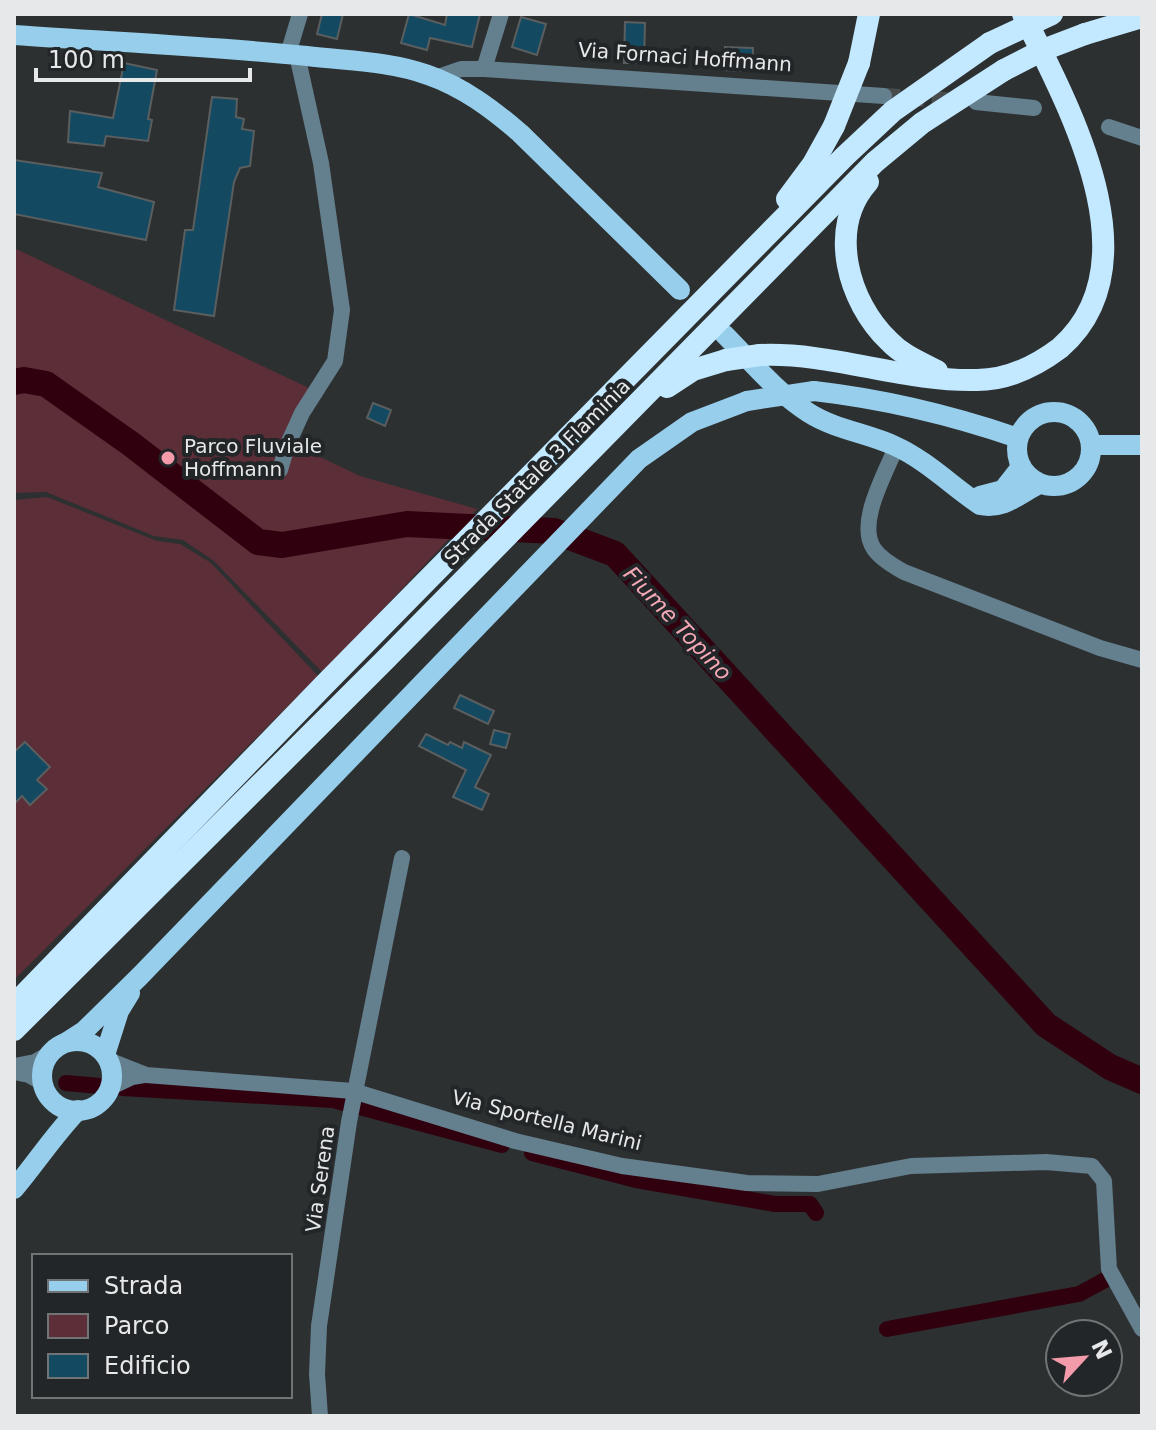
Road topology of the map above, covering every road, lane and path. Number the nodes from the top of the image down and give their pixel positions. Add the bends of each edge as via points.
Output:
1 (300, 14) edge
2 (501, 14) edge
3 (869, 14) edge
4 (1023, 14) edge
5 (1052, 14) edge
6 (1142, 17) edge
7 (14, 35) edge
8 (292, 54) junction
9 (484, 69) junction
10 (435, 78) junction
11 (884, 96) tunnel mouth
12 (976, 102) tunnel mouth
13 (1034, 108) dead end
14 (922, 123) junction
15 (1109, 127) dead end
16 (1142, 138) edge
17 (680, 290) dead end
18 (724, 334) dead end
19 (952, 379) junction
20 (1018, 438) junction
21 (563, 443) junction
22 (1091, 445) junction
23 (1142, 445) edge
24 (896, 447) junction
25 (582, 462) junction
26 (1021, 467) junction
27 (280, 470) dead end
28 (1039, 484) junction
29 (964, 494) junction
30 (1142, 660) edge
31 (402, 858) dead end
32 (140, 976) junction
33 (14, 1005) edge
34 (14, 1030) edge
35 (58, 1048) junction
36 (106, 1058) junction
37 (14, 1069) edge
38 (146, 1075) junction
39 (45, 1088) junction
40 (109, 1088) junction
41 (353, 1091) junction
42 (78, 1110) junction
43 (38, 1161) junction
44 (14, 1189) edge
45 (1142, 1329) edge
46 (320, 1416) edge

1 - 8 street
2 - 9 street
3 - 21 highway, bridge via 859,63 813,164 785,202 591,406
4 - 19 highway via 1103,187 1111,217 1108,277 1093,312 1071,339 1040,362 1009,375
5 - 21 highway, Strada Statale 3 Flaminia, bridge via 990,43 893,111
6 - 14 highway, Strada Statale 3 Flaminia, bridge via 1043,50
7 - 8 main road, Via Fornaci Hoffmann
8 - 10 main road, Via Fornaci Hoffmann via 406,68
8 - 27 street via 321,163 342,310 335,361 302,413
9 - 10 street, Via Fornaci Hoffmann via 461,69
9 - 11 street, Via Fornaci Hoffmann
10 - 17 main road, Via Fornaci Hoffmann via 473,97 520,133
12 - 13 street
14 - 19 highway via 858,197 845,237 846,265 869,318 887,340
14 - 25 highway, Strada Statale 3 Flaminia via 875,162
15 - 16 street
18 - 24 main road via 812,415
19 - 25 highway, bridge via 808,356 726,360 676,380
20 - 22 main road via 1033,418 1057,412 1080,423
20 - 26 main road
20 - 32 main road, bridge via 959,418 814,391 747,401 692,422 639,459
21 - 33 highway, Strada Statale 3 Flaminia
22 - 23 main road
22 - 28 main road via 1080,476 1061,486
24 - 29 main road
24 - 30 street via 870,511 868,536 884,560
25 - 34 highway, Strada Statale 3 Flaminia
26 - 28 main road
26 - 29 main road via 1003,490
28 - 29 main road via 992,507
31 - 41 street, Via Serena
32 - 35 main road via 84,1031
32 - 36 main road via 119,1011
35 - 36 main road, Via Sportella Marini via 88,1043
35 - 37 street
35 - 39 main road via 42,1073
36 - 38 street, Via Sportella Marini
36 - 40 main road
37 - 39 street
38 - 40 street
38 - 41 street, Via Sportella Marini
39 - 42 main road via 60,1106
39 - 43 main road via 49,1115
40 - 42 main road via 97,1104
41 - 45 street, Via Sportella Marini via 515,1141 622,1166 747,1183 818,1184 911,1166 1092,1166 1104,1181 1109,1269
41 - 46 street, Via Serena via 319,1326
42 - 43 main road
43 - 44 main road

